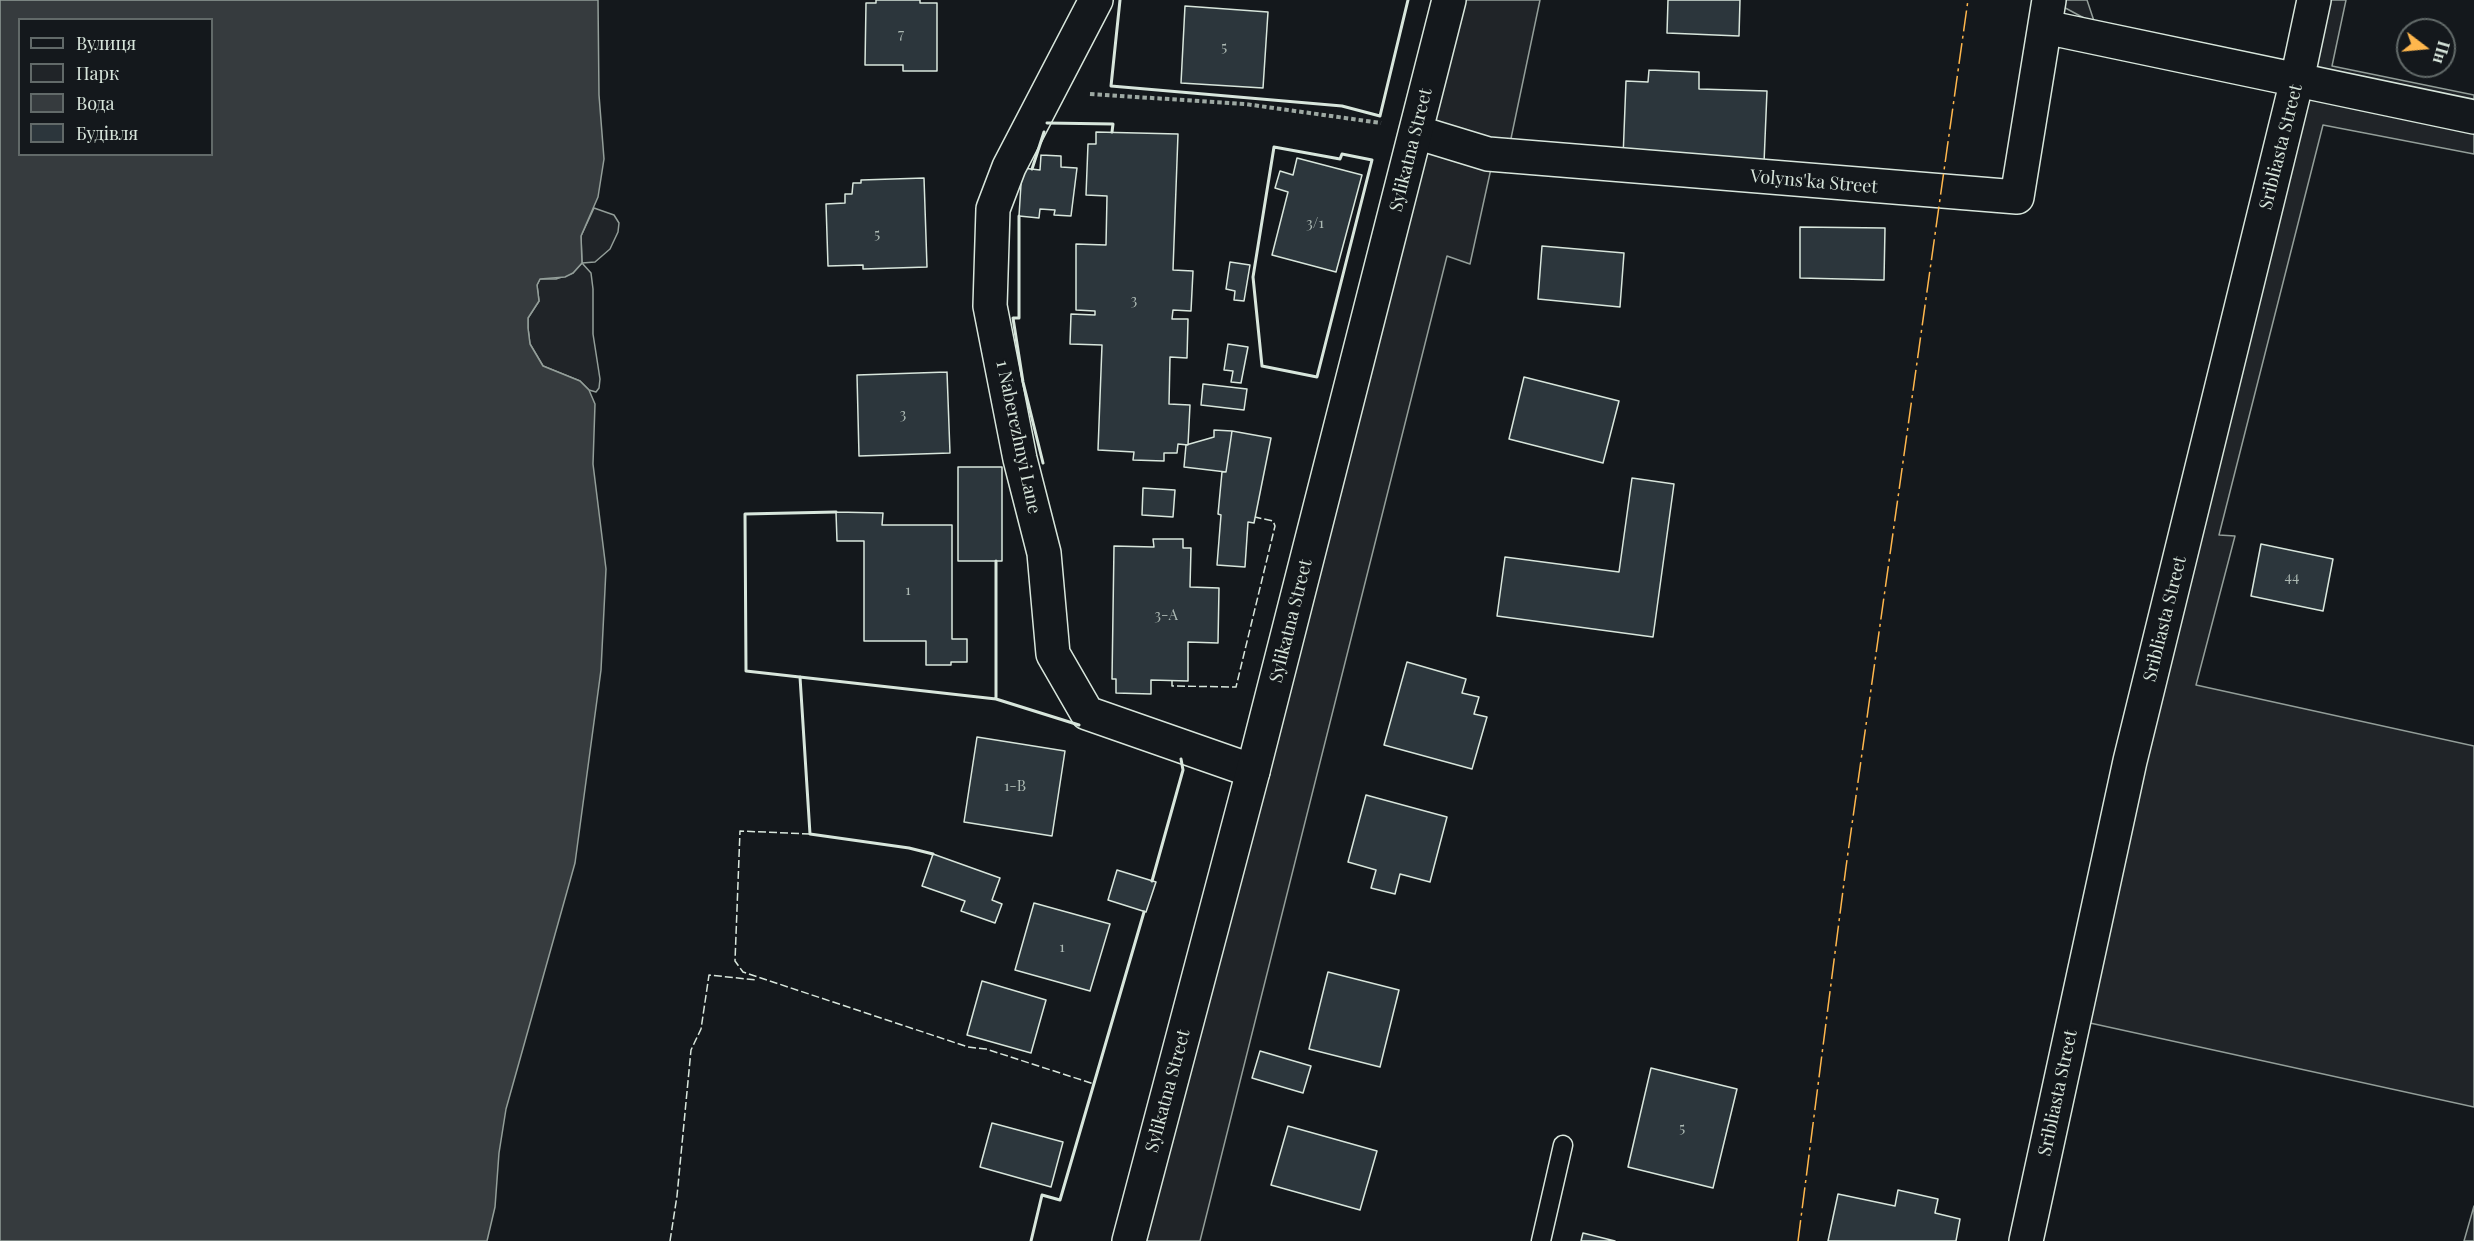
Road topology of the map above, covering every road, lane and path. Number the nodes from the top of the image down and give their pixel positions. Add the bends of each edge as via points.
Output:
1 (1096, 0) edge
2 (1449, 0) edge
3 (2313, 0) edge
4 (2047, 13) edge
5 (2297, 80) junction
6 (1047, 91) junction
7 (2474, 117) edge
8 (1416, 132) junction
9 (1253, 771) junction
10 (1563, 1144) dead end
11 (1136, 1240) edge
12 (1541, 1241) edge
13 (2026, 1241) edge

1 - 6 street, 1 Naberezhnyi Lane
2 - 8 street, Sylikatna Street
3 - 5 street, Sribliasta Street
4 - 5 street
4 - 8 street, Volyns'ka Street via 2017,197 1488,154
5 - 7 street
5 - 13 street, Sribliasta Street via 2130,761
6 - 8 path via 1245,104
6 - 9 street, 1 Naberezhnyi Lane via 993,209 990,306 1020,459 1044,553 1053,654 1087,713
8 - 9 street, Sylikatna Street
9 - 11 street, Sylikatna Street
10 - 12 lane

